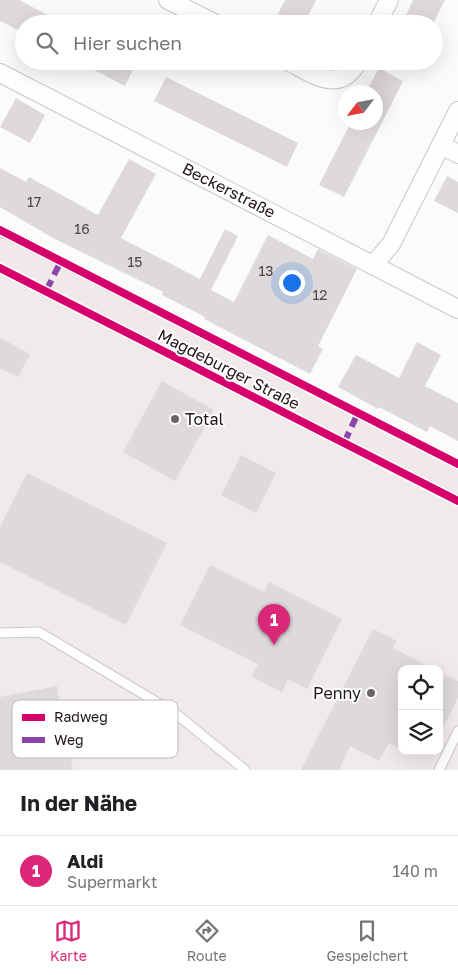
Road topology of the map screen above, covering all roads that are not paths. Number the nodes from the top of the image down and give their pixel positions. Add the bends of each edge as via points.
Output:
1 (168, 0) edge
2 (389, 0) edge
3 (198, 15) edge
4 (382, 15) edge
5 (305, 70) edge
6 (351, 70) edge
7 (0, 74) edge
8 (458, 111) edge
9 (441, 145) junction
10 (458, 154) edge
11 (0, 252) edge
12 (374, 264) junction
13 (458, 308) edge
14 (458, 485) edge
15 (0, 633) edge
16 (154, 700) edge
17 (178, 715) edge
18 (458, 732) edge
19 (245, 770) edge
20 (439, 770) edge

1 - 3 street
2 - 4 street
5 - 6 street via 322,79 339,80
7 - 12 street, Beckerstraße
8 - 9 street
9 - 10 street
9 - 12 street via 391,244
11 - 14 main road, Magdeburger Straße
12 - 13 street, Beckerstraße
15 - 16 lane via 39,632
17 - 19 lane
18 - 20 lane

